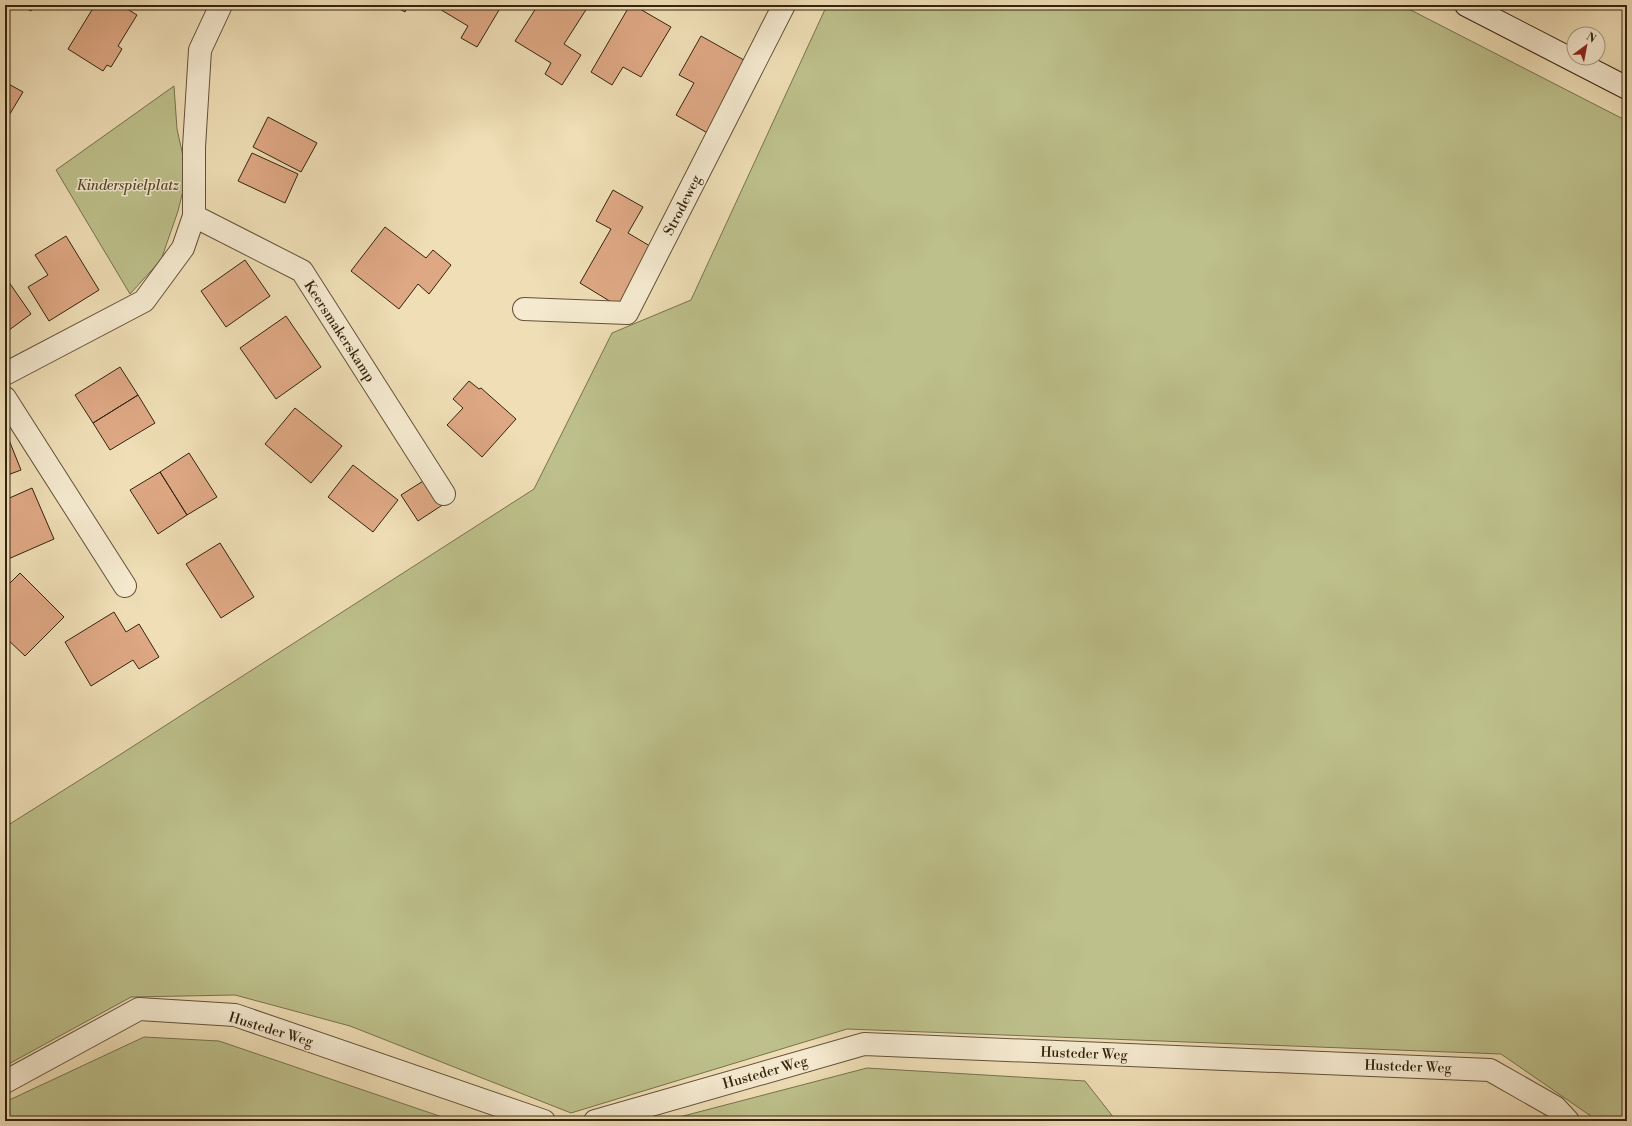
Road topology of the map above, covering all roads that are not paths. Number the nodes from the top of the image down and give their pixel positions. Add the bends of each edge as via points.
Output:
1 (221, 5) edge
2 (784, 5) edge
3 (1466, 5) edge
4 (1627, 88) edge
5 (194, 216) junction
6 (524, 309) dead end
7 (5, 374) edge
8 (5, 398) edge
9 (444, 494) dead end
10 (125, 586) dead end
11 (5, 1082) edge
12 (544, 1121) edge
13 (595, 1121) edge
14 (1568, 1121) edge

1 - 5 street via 200,50 194,147
2 - 6 street, Strodeweg via 627,313
3 - 4 street
5 - 7 street via 183,248 144,301
5 - 9 street, Keersmakerskamp via 302,271
8 - 10 street
11 - 12 street, Husteder Weg via 139,1009 235,1015
13 - 14 street, Husteder Weg via 864,1044 1490,1070 1555,1107

